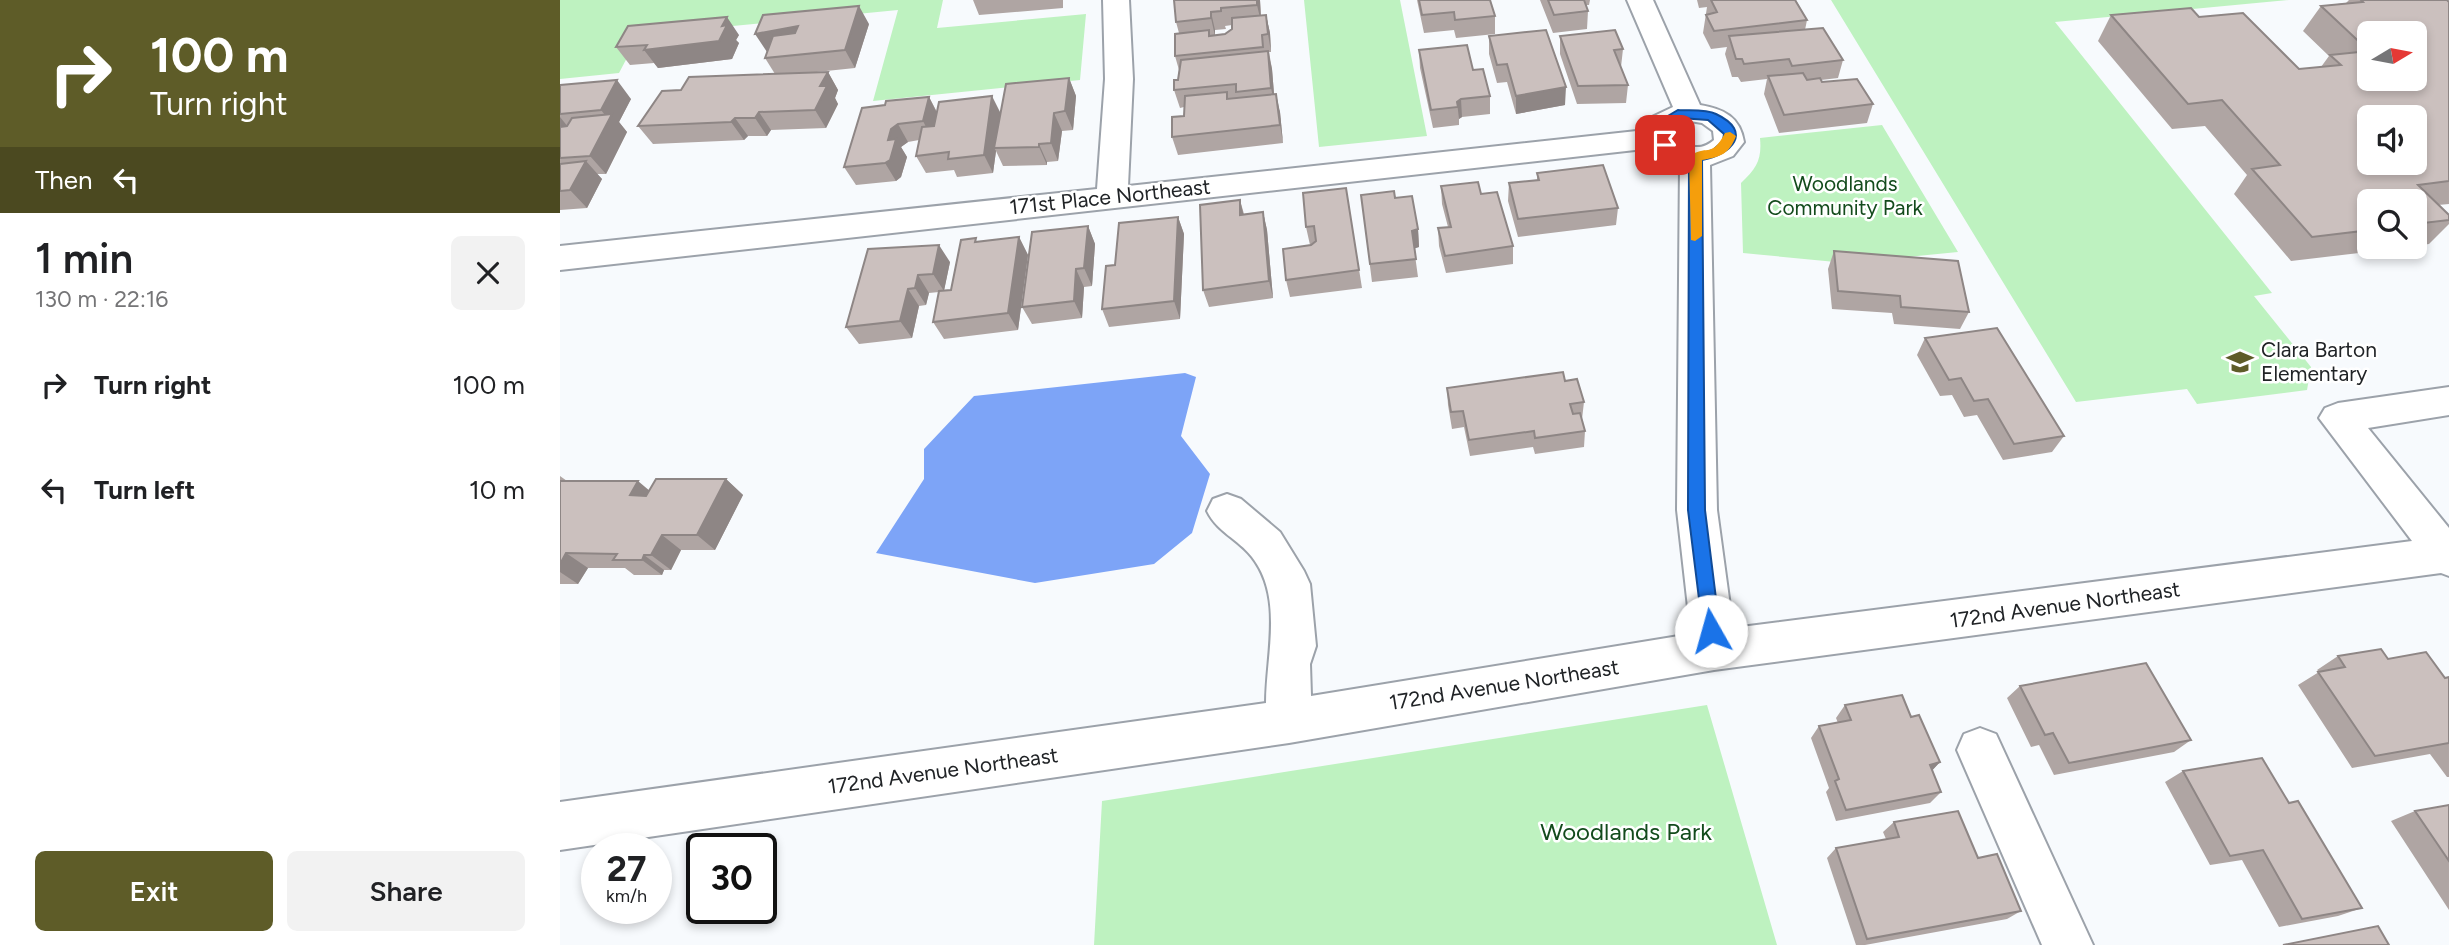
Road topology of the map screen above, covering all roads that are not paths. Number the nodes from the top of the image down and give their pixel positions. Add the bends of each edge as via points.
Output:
1 (1116, 0) edge
2 (1640, 0) edge
3 (1689, 112) junction
4 (1660, 138) junction
5 (1695, 157) junction
6 (1112, 197) junction
7 (560, 258) edge
8 (2449, 401) edge
9 (1227, 511) dead end
10 (2448, 555) edge
11 (1714, 650) junction
12 (1289, 720) junction
13 (1980, 750) dead end
14 (560, 826) edge
15 (2068, 945) edge

1 - 6 street via 1119,79
2 - 3 street
3 - 4 street via 1662,123
3 - 5 street via 1712,116 1730,134 1729,142 1717,153
4 - 5 street via 1673,151
4 - 6 street, 171st Place Northeast
5 - 11 street via 1697,510
6 - 7 street, 171st Place Northeast
8 - 10 street via 2338,418
9 - 12 street via 1266,544 1289,584 1294,646 1287,664
10 - 11 street, 172nd Avenue Northeast
11 - 12 street, 172nd Avenue Northeast
12 - 14 street, 172nd Avenue Northeast
13 - 15 street

